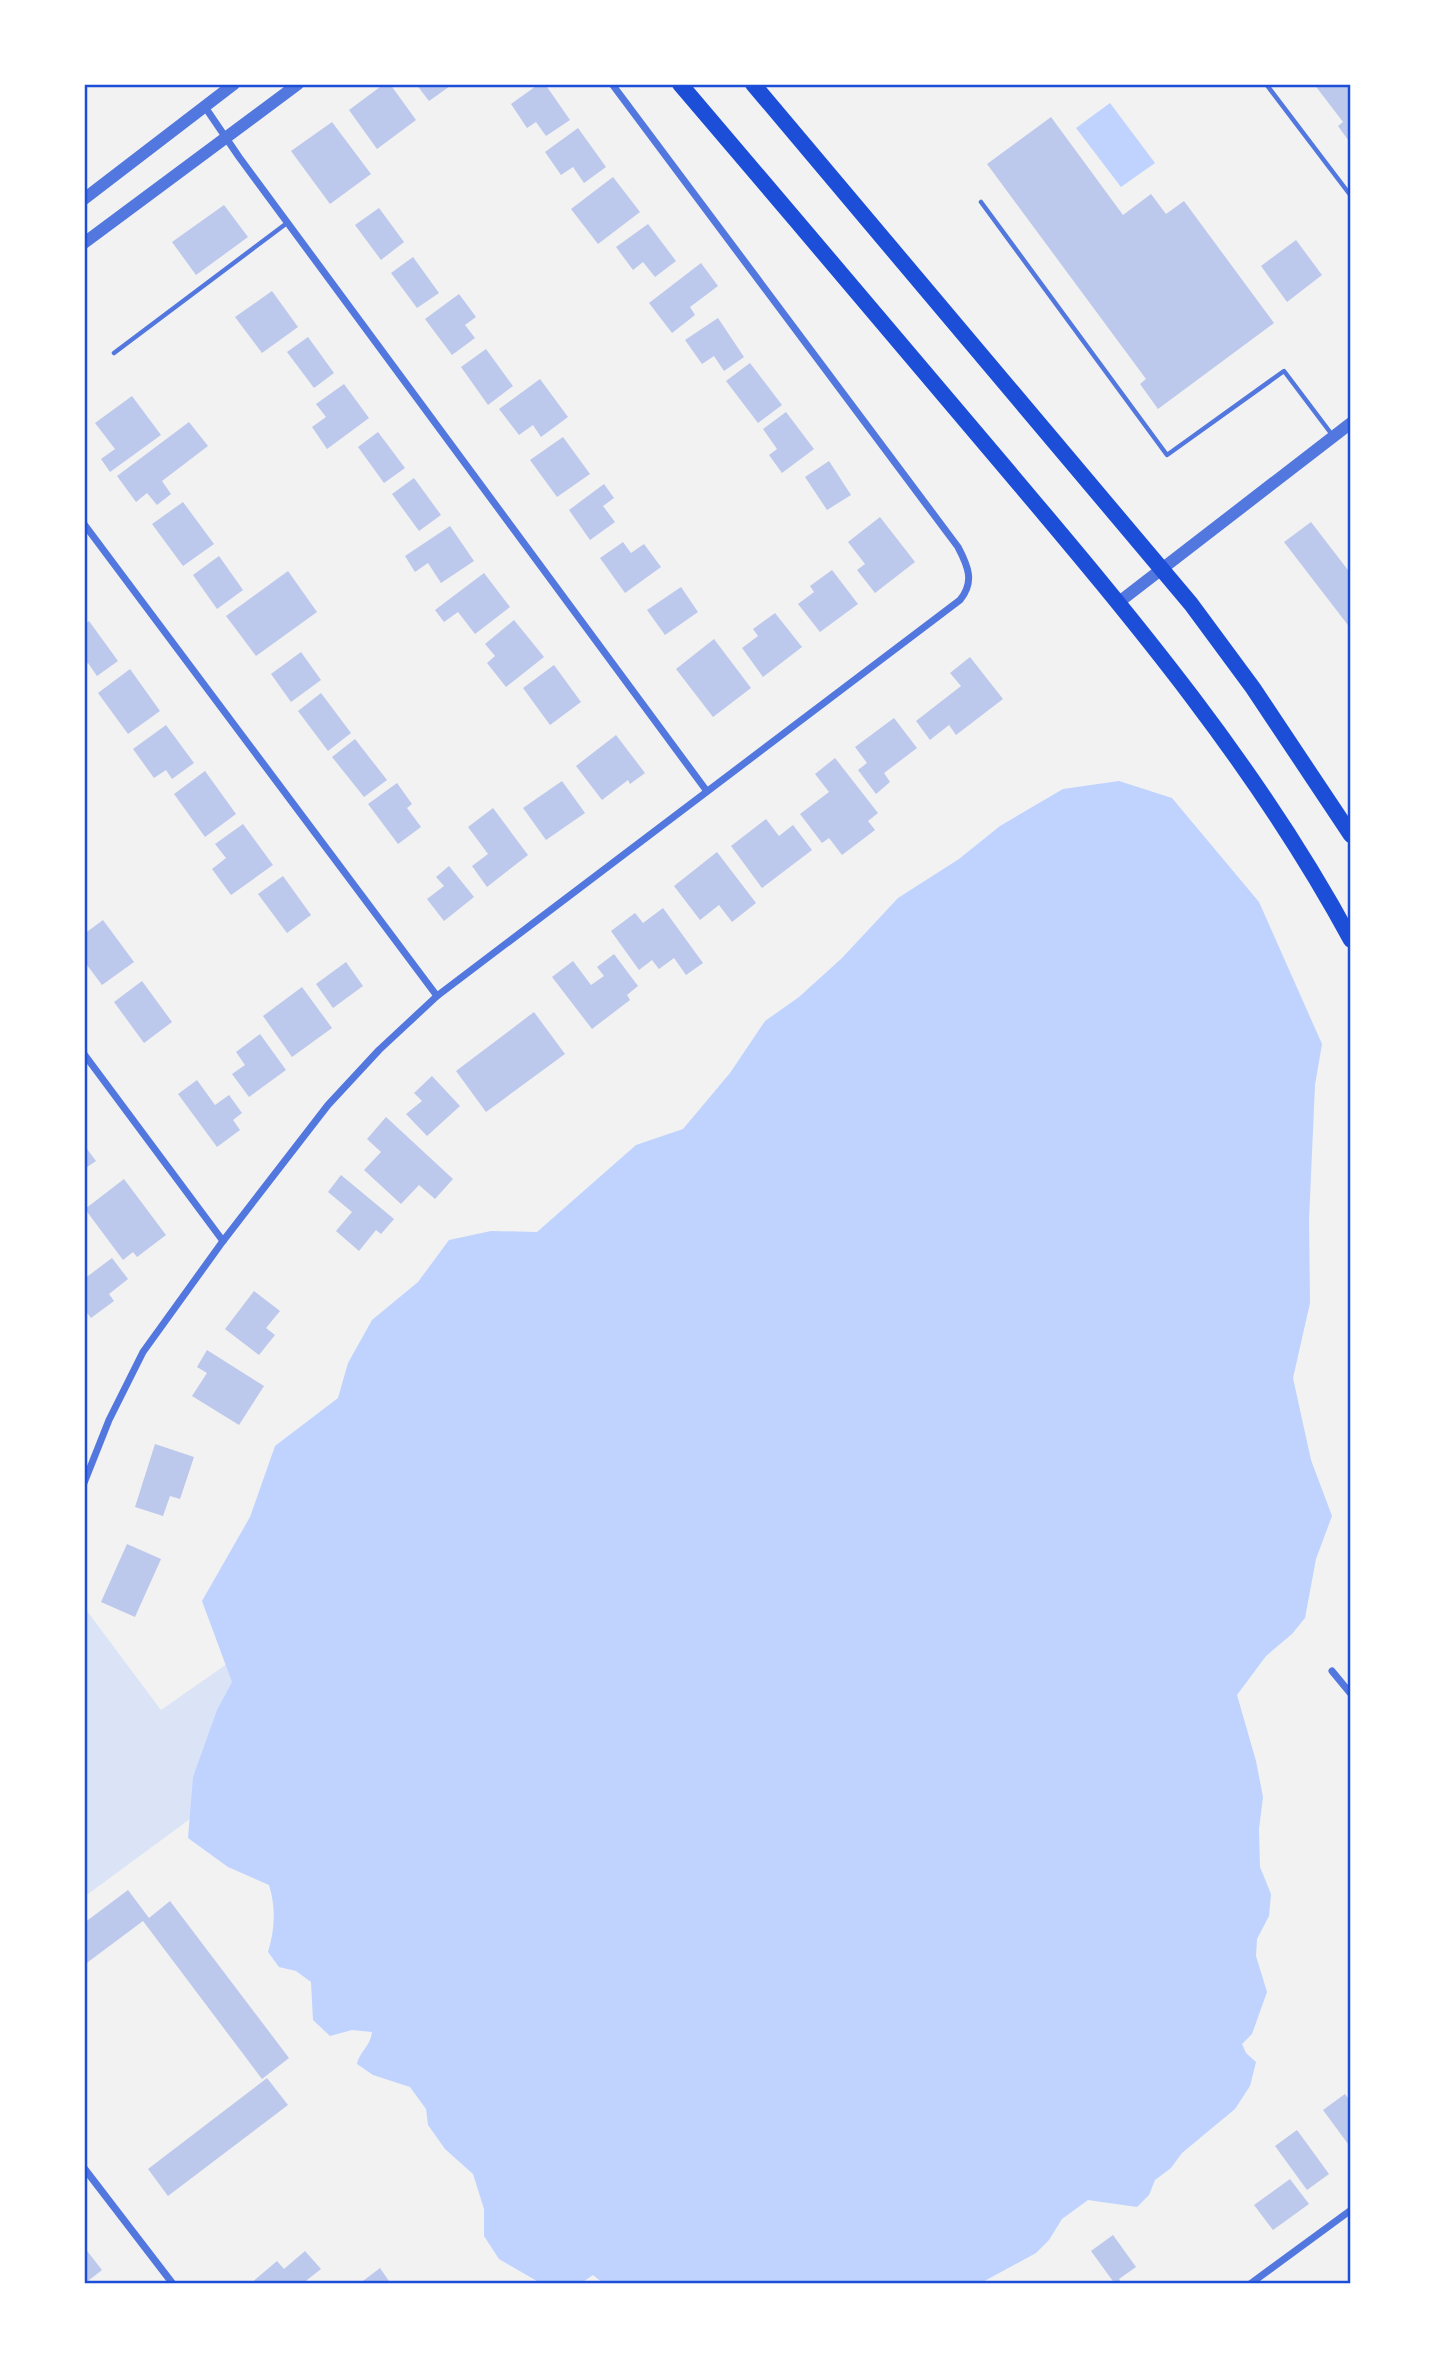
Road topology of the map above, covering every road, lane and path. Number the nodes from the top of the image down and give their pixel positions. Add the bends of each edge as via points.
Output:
1 (234, 84) edge
2 (298, 84) edge
3 (612, 84) edge
4 (680, 84) edge
5 (753, 84) edge
6 (1266, 84) edge
7 (205, 107) junction
8 (226, 139) junction
9 (1351, 196) edge
10 (84, 199) edge
11 (981, 202) dead end
12 (287, 223) junction
13 (84, 243) edge
14 (114, 353) dead end
15 (1351, 423) edge
16 (1334, 436) junction
17 (84, 524) edge
18 (1161, 569) junction
19 (1119, 603) junction
20 (706, 790) junction
21 (1351, 835) edge
22 (1351, 940) edge
23 (437, 996) junction
24 (84, 1054) edge
25 (223, 1241) junction
26 (84, 1483) edge
27 (1332, 1671) dead end
28 (1351, 1694) edge
29 (84, 2168) edge
30 (1351, 2210) edge
31 (173, 2284) edge
32 (1250, 2284) edge

1 - 7 street
2 - 8 street
3 - 20 street via 958,547 970,581 960,600
4 - 19 main road
5 - 18 main road
6 - 9 lane
7 - 8 street
7 - 10 street
8 - 12 street
8 - 13 street
11 - 16 lane via 1167,455 1284,371
12 - 14 lane
12 - 20 street
15 - 16 street
16 - 18 street
17 - 23 street
18 - 19 street
18 - 21 main road via 1254,688
19 - 22 main road via 1215,726
20 - 23 street
23 - 25 street via 328,1105
24 - 25 street
25 - 26 street via 143,1352
27 - 28 street
29 - 31 street
30 - 32 street

